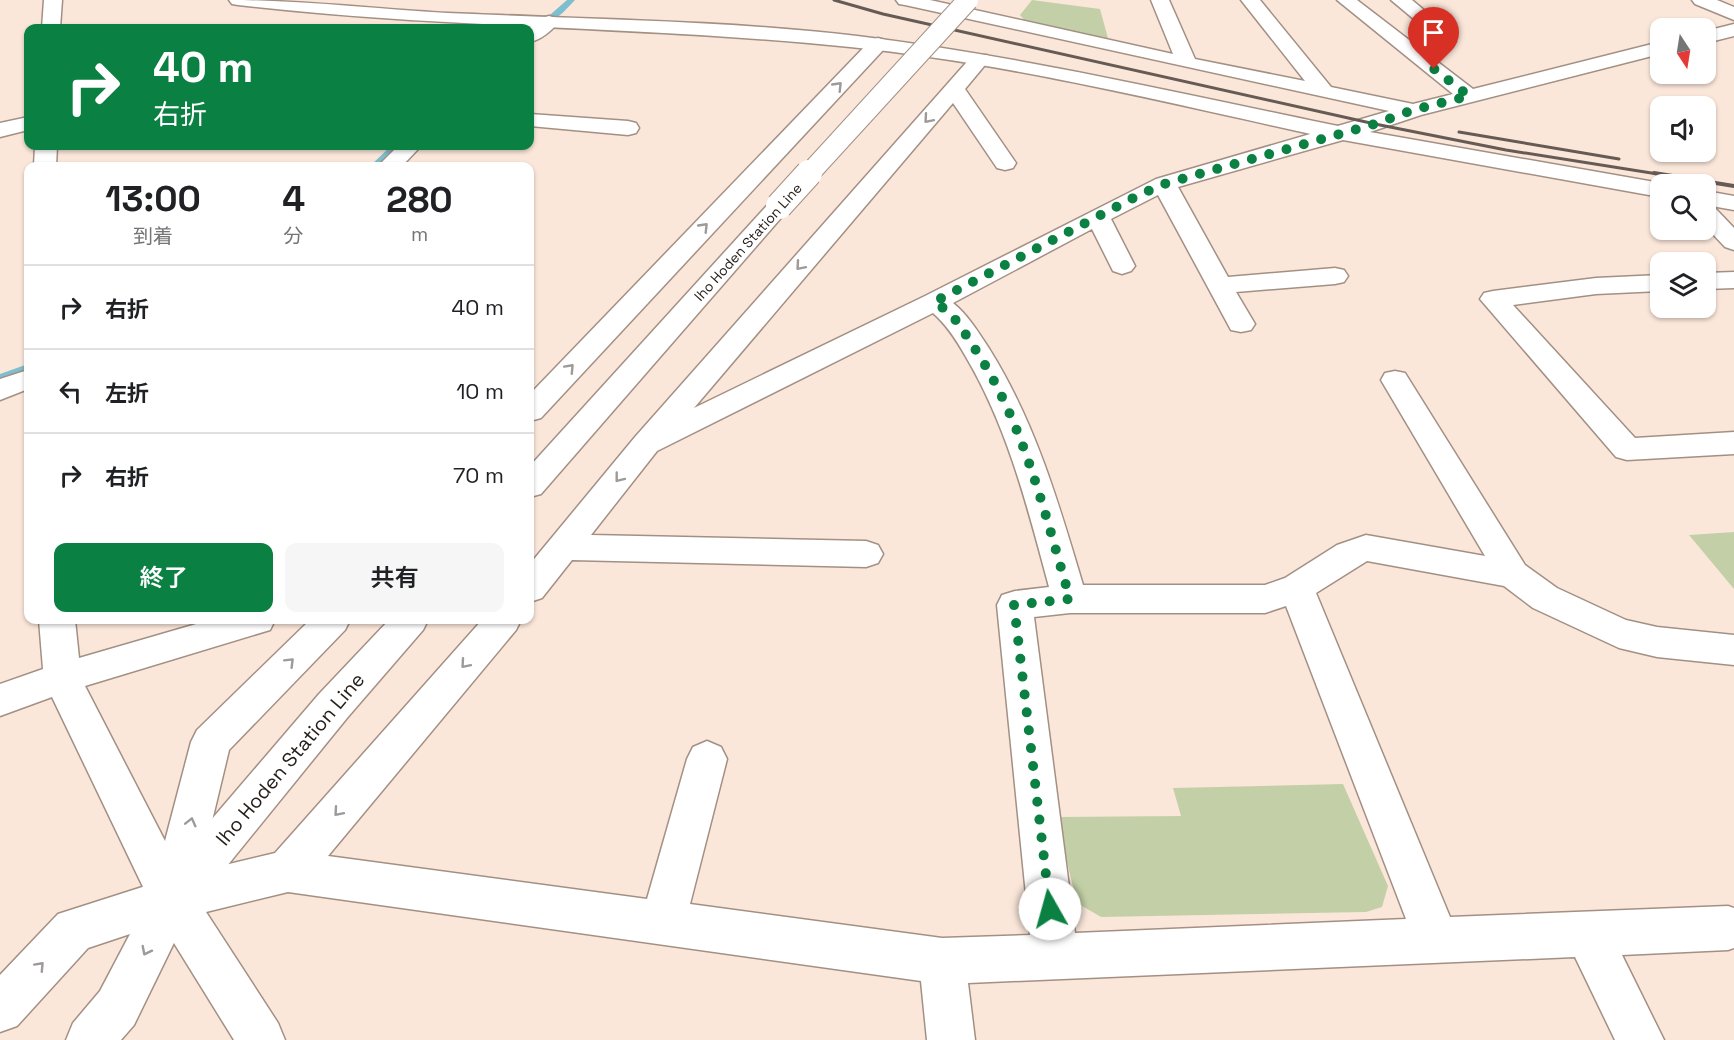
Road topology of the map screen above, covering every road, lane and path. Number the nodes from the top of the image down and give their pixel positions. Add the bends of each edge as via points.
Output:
1 (53, 0) edge
2 (238, 0) edge
3 (968, 0) edge
4 (1160, 0) edge
5 (1250, 0) edge
6 (1346, 0) edge
7 (1400, 0) edge
8 (1701, 0) edge
9 (917, 1) edge
10 (1734, 14) edge
11 (549, 22) junction
12 (51, 24) edge
13 (1434, 26) dead end
14 (1734, 30) edge
15 (534, 33) edge
16 (1716, 34) edge
17 (878, 44) junction
18 (1650, 51) edge
19 (980, 59) junction
20 (1186, 63) junction
21 (954, 88) junction
22 (1324, 92) junction
23 (1469, 96) junction
24 (1413, 110) junction
25 (534, 120) edge
26 (24, 125) edge
27 (628, 128) dead end
28 (0, 130) edge
29 (1338, 133) junction
30 (406, 150) edge
31 (393, 162) edge
32 (1005, 163) dead end
33 (1164, 184) junction
34 (1650, 188) edge
35 (1716, 200) edge
36 (1734, 203) edge
37 (1096, 217) junction
38 (1716, 223) edge
39 (1734, 242) edge
40 (1122, 266) dead end
41 (1335, 276) dead end
42 (1734, 280) edge
43 (1716, 281) edge
44 (1650, 284) edge
45 (1222, 285) junction
46 (934, 302) junction
47 (1242, 324) dead end
48 (1395, 380) dead end
49 (24, 381) edge
50 (0, 390) edge
51 (534, 407) edge
52 (1734, 443) edge
53 (646, 444) junction
54 (534, 482) edge
55 (565, 547) junction
56 (866, 554) dead end
57 (1513, 574) junction
58 (534, 583) edge
59 (1297, 588) junction
60 (1070, 599) junction
61 (57, 624) edge
62 (244, 624) edge
63 (328, 624) edge
64 (406, 624) edge
65 (499, 624) edge
66 (1734, 650) edge
67 (62, 678) junction
68 (0, 700) edge
69 (706, 759) dead end
70 (288, 871) junction
71 (172, 899) junction
72 (663, 922) junction
73 (1728, 927) dead end
74 (1588, 934) junction
75 (1437, 940) junction
76 (1056, 956) junction
77 (942, 961) junction
78 (0, 1009) edge
79 (90, 1040) edge
80 (261, 1040) edge
81 (951, 1040) edge
82 (1640, 1040) edge

1 - 12 street
2 - 11 street via 357,12
3 - 54 street, Iho Hoden Station Line, bridge
4 - 20 street
5 - 22 street
6 - 23 street
7 - 13 street
8 - 10 street
9 - 20 street via 1006,15
11 - 15 street
11 - 17 street
14 - 16 street
17 - 19 street
51 -> 17 street
18 - 23 street
19 - 21 street
19 - 29 street
20 - 22 street
21 - 32 street
21 -> 53 street
22 - 24 street
23 - 24 street
24 - 29 street
25 - 27 street
26 - 28 street
29 - 33 street
29 - 34 street
30 - 31 street
33 - 37 street
33 - 45 street
35 - 36 street
37 - 40 street
37 - 46 street
38 - 39 street
41 - 45 street
42 - 43 street
44 - 52 street via 1596,286 1493,299 1627,449
45 - 47 street
46 - 53 street
46 - 60 street via 950,312 992,374 1025,450
48 - 57 street
49 - 50 street
53 -> 55 street
55 - 56 street
55 - 58 street
57 - 59 street via 1366,548 1349,554
57 - 66 street via 1545,598 1619,633 1657,642
59 - 60 street via 1264,599
59 - 75 street
60 - 76 street via 1014,605
61 - 67 street
62 - 67 street
71 -> 63 street via 211,742
64 - 71 street, Iho Hoden Station Line
65 -> 70 street
67 - 68 street
67 - 71 street
69 - 72 street
70 - 71 street
70 - 72 street
78 -> 71 street via 74,930
71 -> 79 street, Iho Hoden Station Line via 117,1008
71 - 80 street
72 - 77 street
73 - 74 street
74 - 75 street
74 - 82 street
75 - 76 street
76 - 77 street
77 - 81 street

